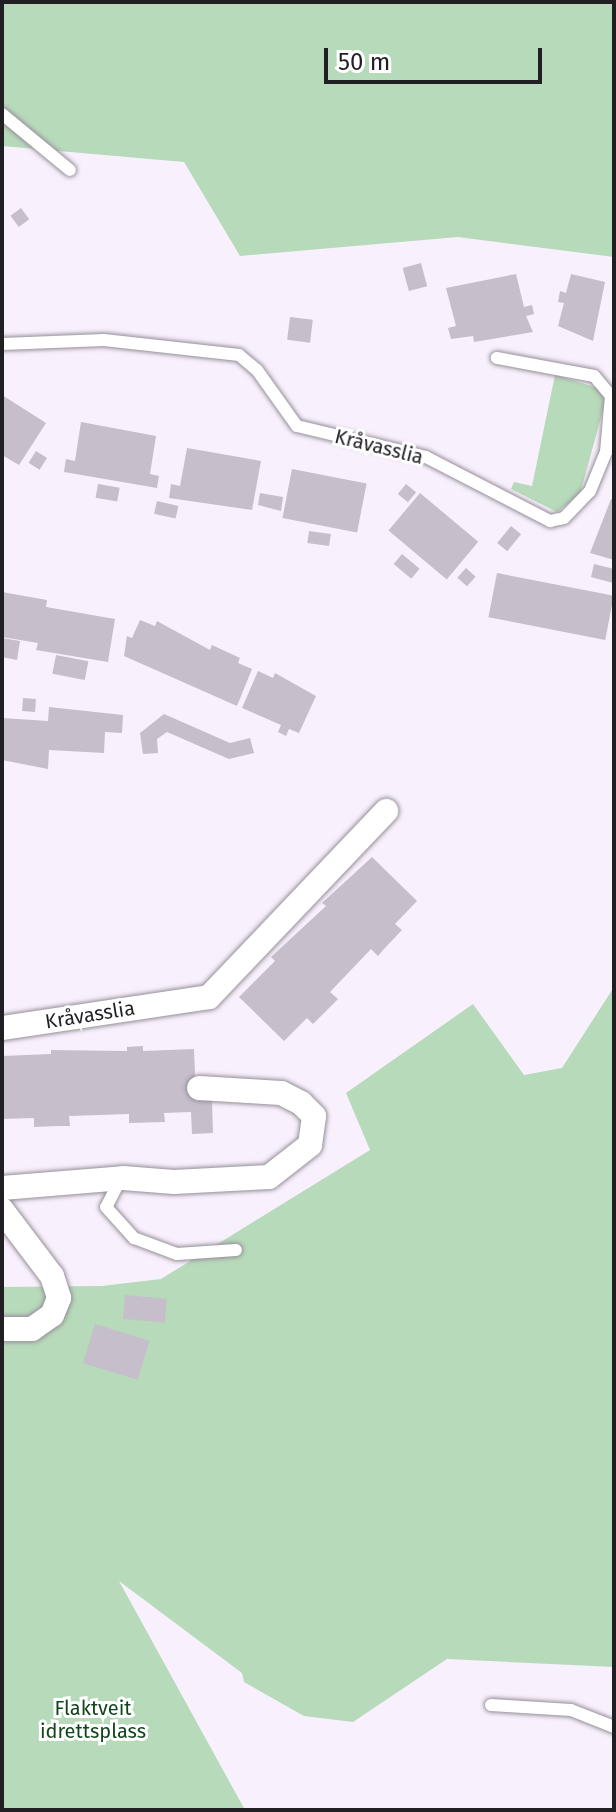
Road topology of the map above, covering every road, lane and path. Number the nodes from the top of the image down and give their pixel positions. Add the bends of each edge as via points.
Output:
1 (2, 114) edge
2 (70, 170) dead end
3 (2, 344) edge
4 (497, 358) dead end
5 (386, 811) dead end
6 (2, 1028) edge
7 (199, 1088) dead end
8 (123, 1178) junction
9 (2, 1188) edge
10 (2, 1210) edge
11 (236, 1250) dead end
12 (2, 1329) edge
13 (491, 1705) dead end
14 (614, 1727) edge

1 - 2 lane
3 - 4 lane, Kråvasslia via 104,340 239,355 257,370 297,426 426,457 550,521 564,518 590,491 606,452 611,396 594,376
5 - 6 street, Kråvasslia via 209,997
7 - 8 street via 281,1093 301,1103 314,1116 310,1145 269,1177 174,1182
8 - 9 street
8 - 11 lane via 106,1207 134,1238 177,1254
10 - 12 street via 52,1276 59,1298 52,1315 32,1329
13 - 14 lane via 571,1710

